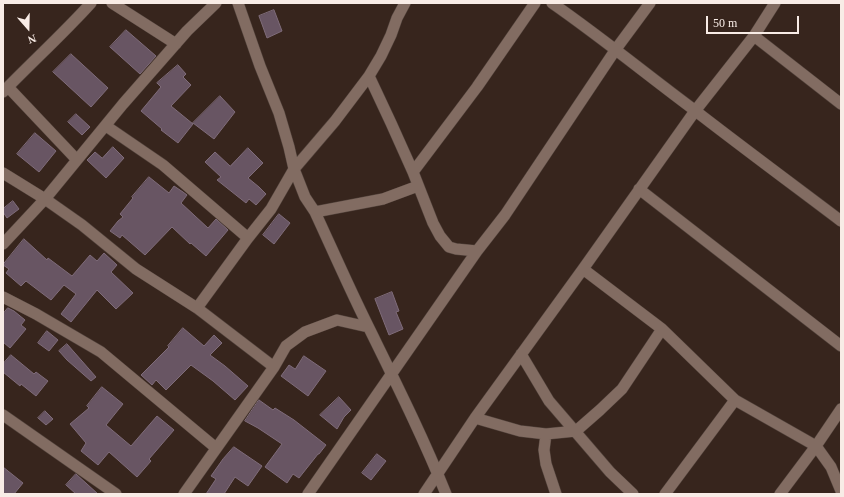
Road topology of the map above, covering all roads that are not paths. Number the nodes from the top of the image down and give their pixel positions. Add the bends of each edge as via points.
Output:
1 (91, 3) edge
2 (112, 3) edge
3 (216, 3) edge
4 (238, 3) edge
5 (405, 3) edge
6 (535, 3) edge
7 (552, 3) edge
8 (650, 3) edge
9 (775, 3) edge
10 (754, 36) junction
11 (176, 44) junction
12 (616, 49) junction
13 (369, 76) junction
14 (6, 90) edge
15 (841, 104) edge
16 (695, 111) junction
17 (106, 126) junction
18 (77, 160) junction
19 (294, 169) junction
20 (413, 172) junction
21 (3, 173) edge
22 (418, 186) junction
23 (639, 189) junction
24 (45, 199) junction
25 (315, 212) junction
26 (841, 221) edge
27 (248, 238) junction
28 (3, 244) edge
29 (477, 251) junction
30 (583, 269) junction
31 (3, 297) edge
32 (197, 308) junction
33 (368, 327) junction
34 (662, 329) junction
35 (841, 346) edge
36 (521, 354) junction
37 (274, 367) junction
38 (392, 375) junction
39 (735, 400) junction
40 (841, 409) edge
41 (3, 415) edge
42 (475, 418) junction
43 (576, 431) junction
44 (546, 434) junction
45 (816, 446) junction
46 (216, 448) junction
47 (438, 474) junction
48 (841, 491) edge
49 (116, 494) edge
50 (184, 494) edge
51 (308, 494) edge
52 (424, 494) edge
53 (446, 494) edge
54 (556, 494) edge
55 (633, 494) edge
56 (665, 494) edge
57 (780, 494) edge

1 - 14 street
2 - 11 street
3 - 11 street
4 - 19 street via 279,113
5 - 13 street via 392,36
6 - 20 street via 477,87
7 - 12 street
8 - 12 street
9 - 10 street
10 - 15 street
10 - 16 street
11 - 17 street
12 - 16 street
12 - 29 street via 505,215
13 - 19 street
13 - 20 street
14 - 18 street
16 - 23 street
16 - 26 street
17 - 18 street
17 - 27 street via 163,165
18 - 24 street
19 - 25 street via 305,197
19 - 27 street via 271,209
20 - 22 street
21 - 24 street
22 - 25 street via 383,199
22 - 29 street via 433,223 447,245 456,249
23 - 30 street
23 - 35 street
24 - 28 street
24 - 32 street via 136,269
25 - 33 street
27 - 32 street
29 - 38 street
30 - 34 street
30 - 36 street
31 - 46 street via 101,352
32 - 37 street
33 - 37 street via 337,320 305,332 286,346
33 - 38 street
34 - 39 street
34 - 43 street via 622,389
36 - 42 street
36 - 43 street via 549,401
37 - 46 street
38 - 47 street
38 - 51 street
39 - 45 street
39 - 56 street
40 - 45 street
41 - 49 street
42 - 44 street via 520,431
42 - 47 street
43 - 44 street
43 - 55 street via 610,472
44 - 54 street via 546,464
45 - 48 street via 831,467
45 - 57 street
46 - 50 street
47 - 52 street
47 - 53 street

